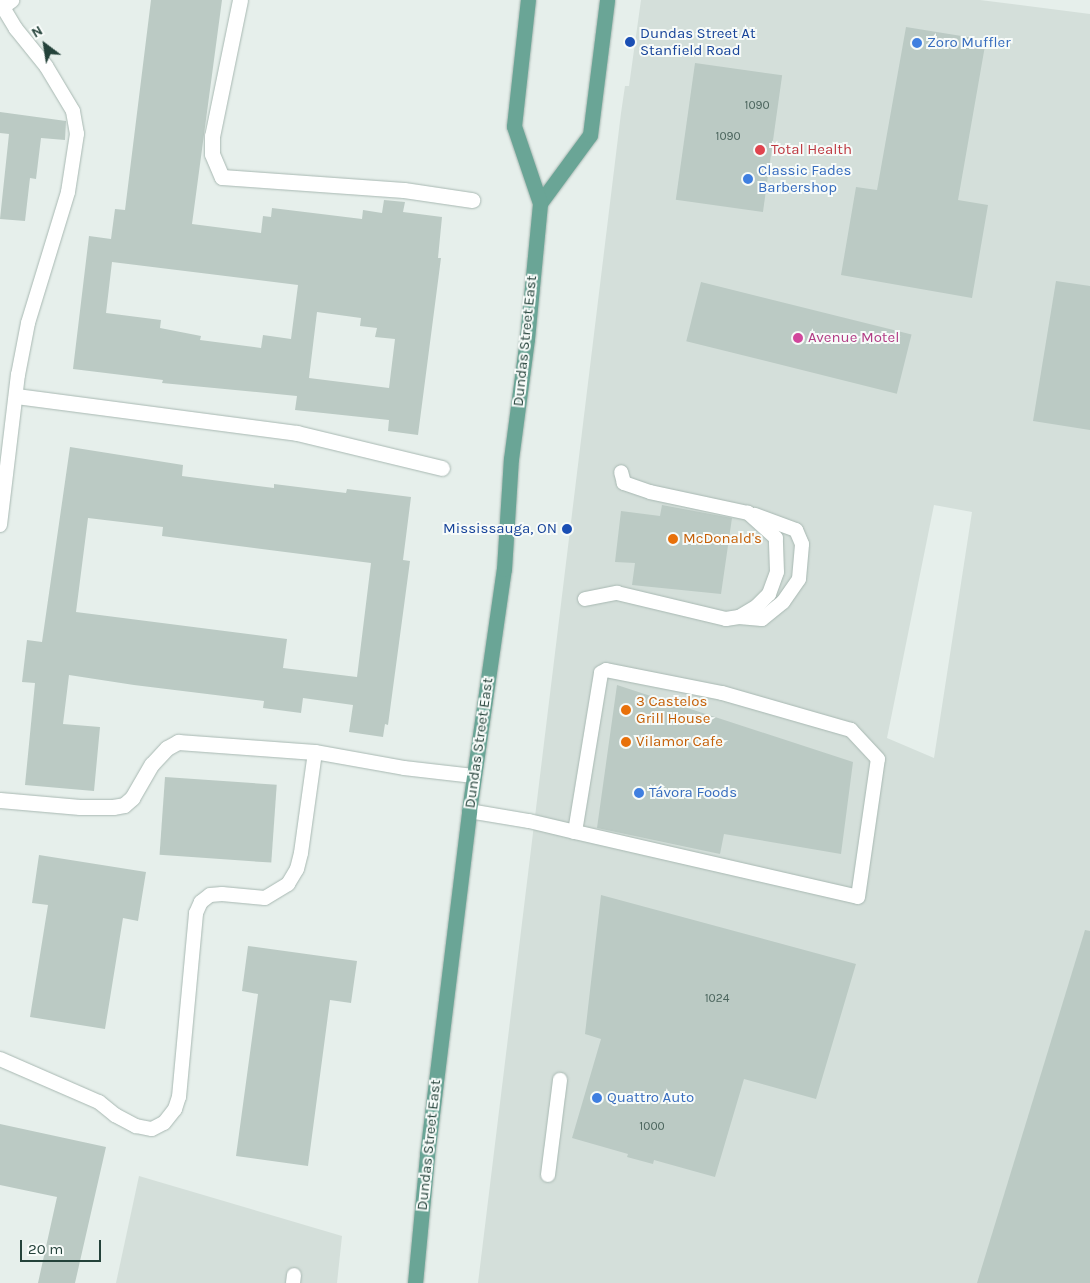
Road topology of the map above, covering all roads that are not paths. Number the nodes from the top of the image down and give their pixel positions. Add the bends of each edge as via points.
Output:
1 (240, 0) edge
2 (528, 0) edge
3 (607, 0) edge
4 (3, 4) edge
5 (472, 200) dead end
6 (540, 203) junction
7 (16, 396) junction
8 (442, 468) dead end
9 (621, 472) dead end
10 (748, 513) junction
11 (0, 525) edge
12 (586, 598) dead end
13 (739, 617) junction
14 (315, 752) junction
15 (474, 776) junction
16 (0, 800) edge
17 (469, 811) junction
18 (575, 832) junction
19 (0, 1059) edge
20 (560, 1080) dead end
21 (548, 1175) dead end
22 (415, 1283) edge

1 - 5 street via 212,136 212,154 222,177 404,190
2 - 6 main road, Dundas Street East via 514,126
3 - 6 main road via 590,135
4 - 7 lane via 16,29 46,66 66,98 73,111 77,134 68,192 28,323
6 - 15 main road, Dundas Street East via 527,340 511,459 504,569
7 - 8 street via 297,433
7 - 11 lane
9 - 10 lane via 624,483 650,492
10 - 13 lane via 776,538 778,572 768,594
10 - 13 lane via 796,530 802,544 798,579 783,602 762,619
12 - 13 lane via 617,593 726,619
14 - 15 lane via 404,768
14 - 16 street via 178,742 167,748 152,764 132,798 124,804 80,807
14 - 19 lane via 301,853 288,884 265,898 210,895 201,902 196,913 180,1097 164,1123 152,1128 136,1126 99,1102
15 - 17 main road, Dundas Street East
17 - 18 lane
17 - 22 main road, Dundas Street East via 427,1155
18 - 18 lane via 601,673 606,670 722,693 850,730 878,759 858,897
20 - 21 lane

